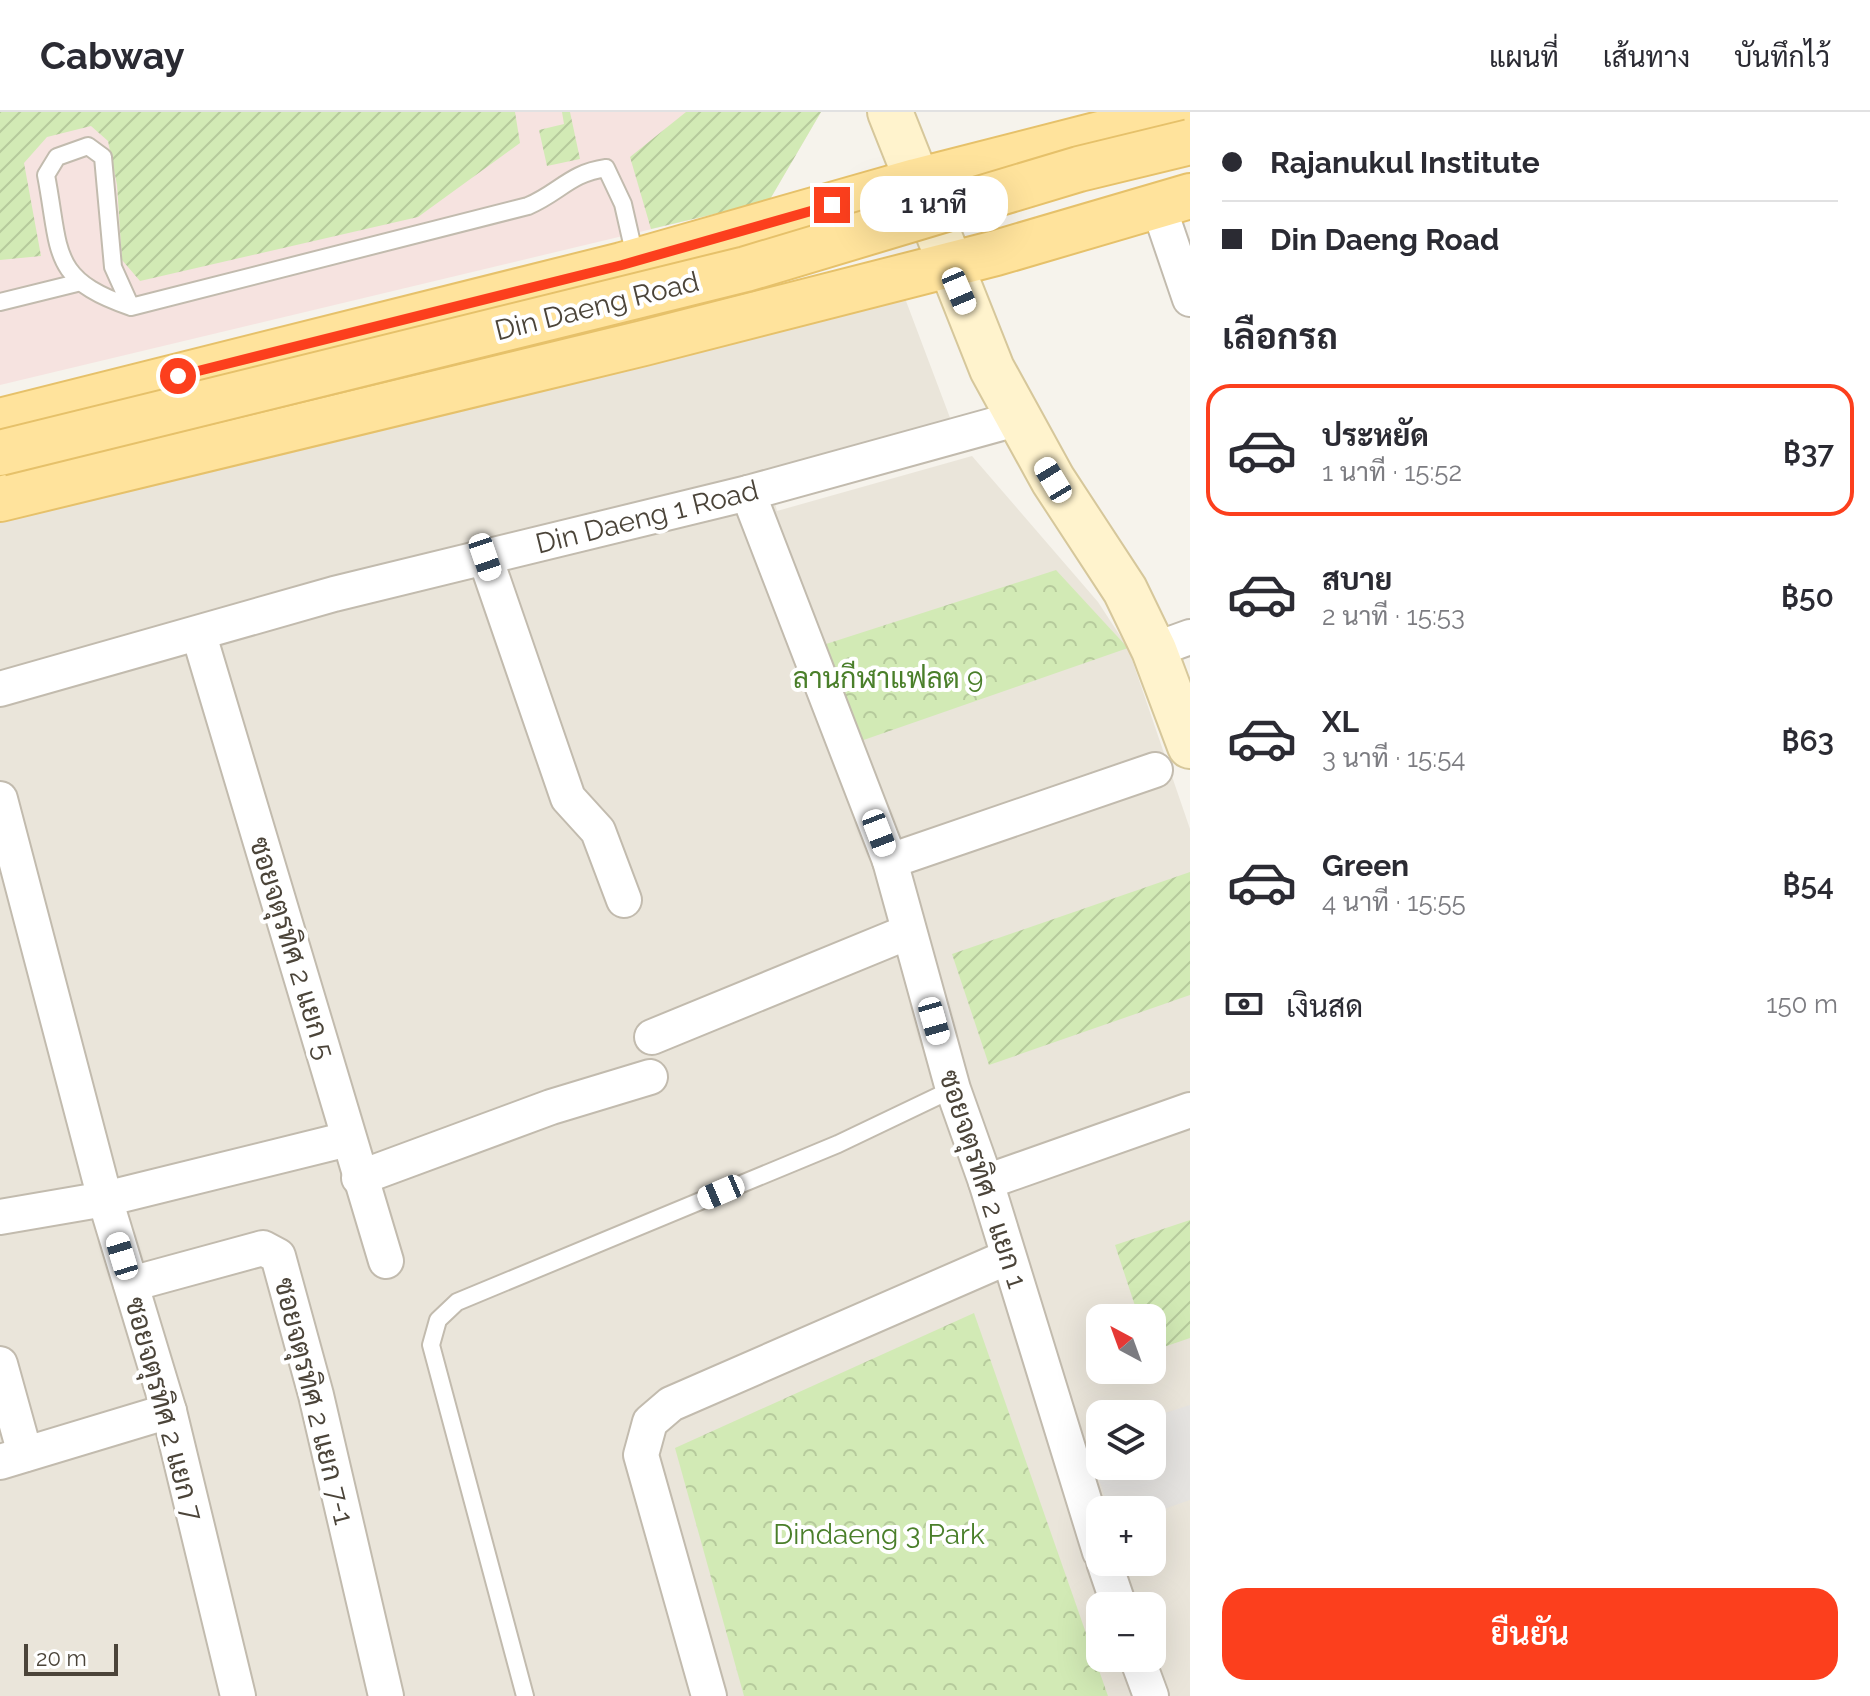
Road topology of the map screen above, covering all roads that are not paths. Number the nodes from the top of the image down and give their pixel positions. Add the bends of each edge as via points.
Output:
1 (890, 112) edge
2 (1186, 112) edge
3 (1190, 142) edge
4 (916, 181) junction
5 (1174, 200) edge
6 (629, 263) junction
7 (948, 266) junction
8 (77, 283) junction
9 (1190, 299) edge
10 (0, 302) edge
11 (131, 307) junction
12 (644, 343) junction
13 (1016, 419) junction
14 (0, 421) edge
15 (0, 453) edge
16 (748, 493) junction
17 (0, 499) edge
18 (485, 557) junction
19 (199, 635) junction
20 (1172, 643) edge
21 (0, 689) edge
22 (1172, 758) edge
23 (0, 799) edge
24 (890, 861) junction
25 (12, 893) edge
26 (624, 900) dead end
27 (908, 932) junction
28 (652, 1037) dead end
29 (650, 1077) dead end
30 (953, 1089) junction
31 (1190, 1110) edge
32 (348, 1139) junction
33 (359, 1178) junction
34 (986, 1182) junction
35 (105, 1199) junction
36 (0, 1217) edge
37 (1008, 1257) junction
38 (386, 1261) dead end
39 (131, 1284) junction
40 (0, 1364) edge
41 (169, 1411) junction
42 (13, 1458) edge
43 (1086, 1507) edge
44 (1142, 1672) edge
45 (238, 1696) edge
46 (386, 1696) edge
47 (525, 1696) edge
48 (709, 1696) edge
49 (1151, 1696) edge

1 - 4 street
2 - 4 main road, Din Daeng Road
3 - 15 main road, Din Daeng Road, bridge via 1079,169 746,269
4 - 6 main road, Din Daeng Road
4 - 7 street
5 - 7 main road, Din Daeng Road
5 - 9 street
6 - 11 lane via 623,204 606,168 582,171 528,206
6 - 12 main road
6 - 14 main road, Din Daeng Road
7 - 12 main road, Din Daeng Road
7 - 13 street
8 - 10 lane
8 - 11 lane
8 - 11 lane via 63,263 46,175 57,157 88,146 103,157 113,267
12 - 17 main road, Din Daeng Road
13 - 16 street, Din Daeng 1 Road
13 - 20 street via 1125,590
16 - 18 street, Din Daeng 1 Road
16 - 24 street, ซอยจตุรทิศ 2 แยก 1
18 - 19 street, Din Daeng 1 Road via 334,594
18 - 26 street via 568,798 598,831
19 - 21 street, Din Daeng 1 Road
19 - 32 street, ซอยจตุรทิศ 2 แยก 5
20 - 22 street
22 - 24 street
23 - 25 street, ซอยจตุรทิศ 2 แยก 7
24 - 27 street, ซอยจตุรทิศ 2 แยก 1
25 - 35 street, ซอยจตุรทิศ 2 แยก 7
27 - 28 street
27 - 30 street, ซอยจตุรทิศ 2 แยก 1
29 - 33 street via 551,1107
30 - 34 street, ซอยจตุรทิศ 2 แยก 1
30 - 47 lane via 838,1144 457,1302 438,1320 431,1345
31 - 34 street
32 - 33 street, ซอยจตุรทิศ 2 แยก 5
32 - 35 street
33 - 38 street, ซอยจตุรทิศ 2 แยก 5
34 - 37 street, ซอยจตุรทิศ 2 แยก 1
35 - 36 street
35 - 39 street, ซอยจตุรทิศ 2 แยก 7
37 - 43 street, ซอยจตุรทิศ 2 แยก 1
37 - 48 street via 671,1404 650,1422 641,1455
39 - 41 street, ซอยจตุรทิศ 2 แยก 7
39 - 46 street, ซอยจตุรทิศ 2 แยก 7-1 via 263,1248 278,1256
40 - 42 street
41 - 42 street
41 - 45 street, ซอยจตุรทิศ 2 แยก 7
44 - 49 street

